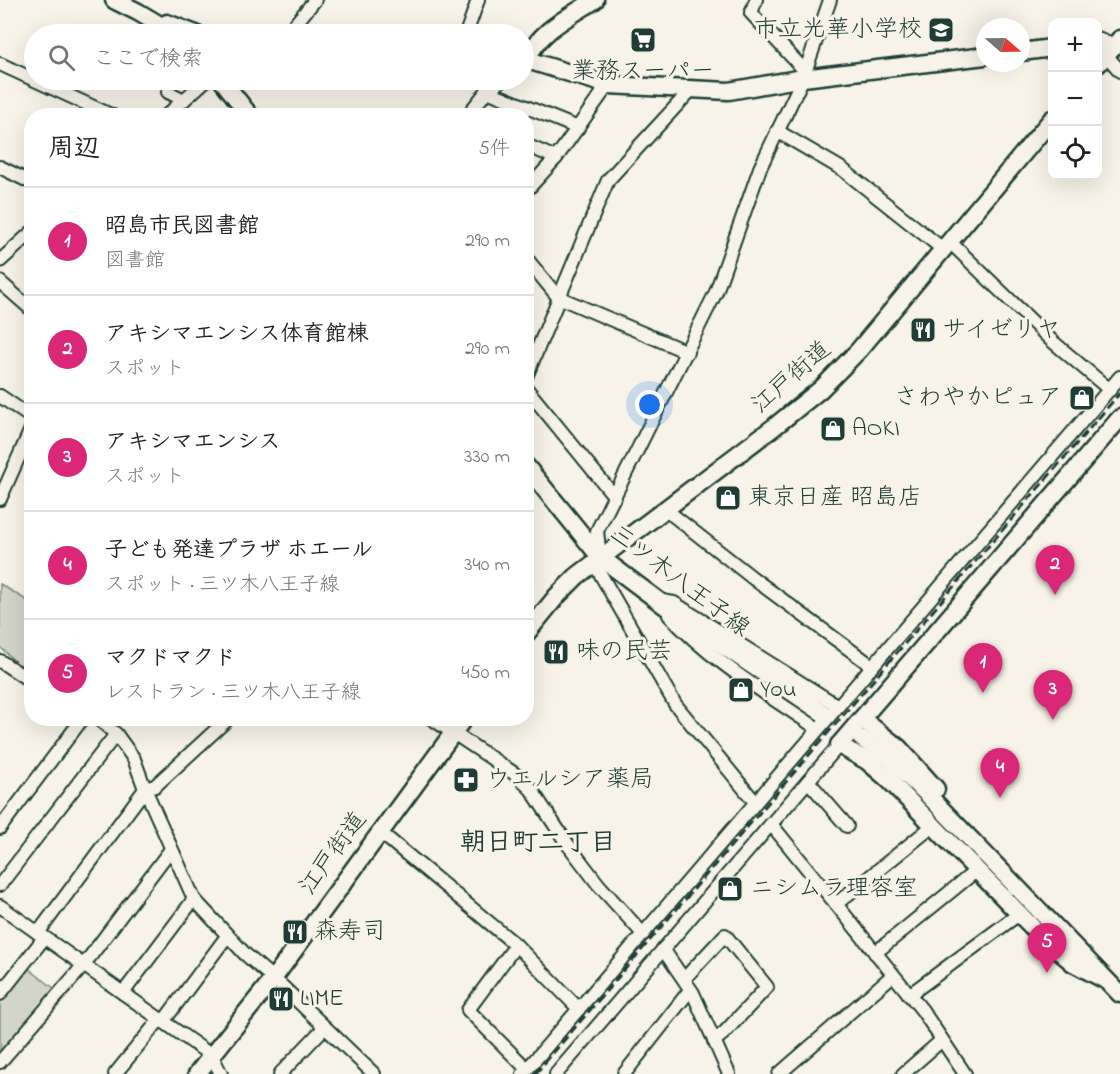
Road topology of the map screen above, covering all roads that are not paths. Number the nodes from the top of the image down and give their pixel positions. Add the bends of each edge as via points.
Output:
1 (116, 0) edge
2 (315, 0) edge
3 (478, 0) edge
4 (595, 0) edge
5 (756, 0) edge
6 (830, 0) edge
7 (138, 12) junction
8 (158, 24) edge
9 (170, 24) edge
10 (295, 24) edge
11 (470, 24) edge
12 (534, 45) edge
13 (1048, 49) edge
14 (1106, 49) edge
15 (1030, 51) edge
16 (976, 57) edge
17 (0, 64) edge
18 (534, 64) edge
19 (1120, 71) edge
20 (24, 75) edge
21 (804, 75) junction
22 (608, 85) junction
23 (56, 90) edge
24 (195, 90) edge
25 (230, 90) edge
26 (692, 90) junction
27 (487, 91) joint
28 (168, 92) dead end
29 (184, 100) junction
30 (95, 108) edge
31 (175, 108) edge
32 (244, 108) edge
33 (473, 108) edge
34 (529, 108) edge
35 (534, 110) edge
36 (1048, 125) edge
37 (578, 128) junction
38 (777, 131) junction
39 (534, 148) edge
40 (556, 158) junction
41 (0, 167) edge
42 (24, 179) edge
43 (534, 182) edge
44 (24, 239) edge
45 (947, 246) junction
46 (0, 261) edge
47 (534, 268) edge
48 (0, 282) edge
49 (558, 297) junction
50 (24, 303) edge
51 (687, 352) junction
52 (534, 357) edge
53 (1120, 377) edge
54 (1110, 390) junction
55 (0, 396) edge
56 (534, 398) edge
57 (24, 412) edge
58 (1120, 418) edge
59 (24, 445) edge
60 (534, 476) edge
61 (615, 497) junction
62 (0, 499) edge
63 (665, 509) junction
64 (600, 557) junction
65 (656, 600) junction
66 (534, 624) edge
67 (0, 661) edge
68 (872, 666) junction
69 (24, 677) edge
70 (826, 716) junction
71 (862, 719) junction
72 (76, 726) edge
73 (106, 726) edge
74 (220, 726) edge
75 (443, 726) edge
76 (458, 726) edge
77 (453, 733) junction
78 (116, 734) junction
79 (861, 738) tunnel mouth
80 (839, 745) junction
81 (808, 781) junction
82 (145, 789) junction
83 (755, 802) junction
84 (771, 824) junction
85 (934, 825) junction
86 (847, 826) dead end
87 (0, 828) edge
88 (380, 832) junction
89 (171, 849) junction
90 (977, 870) junction
91 (0, 885) edge
92 (194, 899) junction
93 (836, 904) junction
94 (0, 906) edge
95 (1019, 914) junction
96 (643, 934) junction
97 (1051, 934) junction
98 (41, 936) junction
99 (227, 936) junction
100 (516, 945) junction
101 (663, 949) junction
102 (875, 953) junction
103 (83, 966) junction
104 (893, 975) junction
105 (273, 979) junction
106 (1107, 981) junction
107 (687, 985) junction
108 (123, 993) junction
109 (0, 994) edge
110 (1120, 994) edge
111 (909, 995) junction
112 (579, 1009) junction
113 (162, 1020) junction
114 (324, 1028) junction
115 (942, 1040) junction
116 (714, 1041) junction
117 (212, 1056) junction
118 (0, 1062) edge
119 (525, 1072) edge
120 (115, 1074) edge
121 (197, 1074) edge
122 (221, 1074) edge
123 (280, 1074) edge
124 (374, 1074) edge
125 (556, 1074) edge
126 (624, 1074) edge
127 (729, 1074) edge
128 (780, 1074) edge
129 (903, 1074) edge
130 (965, 1074) edge

1 - 7 street
2 - 10 street
3 - 11 street
4 - 12 street
5 - 21 street via 751,13
6 - 21 street
7 - 8 street
7 - 9 street
13 - 15 street
14 - 19 street
16 - 21 street
17 - 20 street
18 - 22 street
21 - 26 street via 729,91
21 - 38 street
22 - 26 street
22 - 37 street
23 - 30 street
24 - 29 street
25 - 32 street
26 - 49 street via 608,180
27 - 33 street
27 - 34 street
28 - 29 street
29 - 31 street
35 - 37 street
36 - 45 street, 江戸街道
37 - 40 street
38 - 45 street via 842,168
38 - 51 street via 751,190 716,292
39 - 40 street
40 - 43 street
41 - 42 street
44 - 46 street
45 - 54 street
45 - 63 street, 江戸街道 via 821,389
47 - 49 street
48 - 50 street
49 - 51 street
49 - 52 street
51 - 61 street
53 - 54 street
54 - 68 street
55 - 57 street
56 - 61 street
58 - 71 street
59 - 62 street
60 - 64 street, 三ツ木八王子線
61 - 64 street via 597,531
63 - 64 street, 江戸街道
63 - 68 street
64 - 65 street, 三ツ木八王子線
64 - 66 street, 江戸街道 via 556,597
64 - 83 street via 598,570 675,704
65 - 70 street, 三ツ木八王子線
65 - 70 street via 683,631 735,672
67 - 69 street
68 - 70 street
70 - 83 street
71 - 80 street
71 - 106 street via 898,748 1066,924
72 - 87 street
73 - 78 street
74 - 82 street via 155,786
75 - 77 street
76 - 77 street, 江戸街道
77 - 88 street, 江戸街道
77 - 96 street via 531,789 598,884
78 - 82 street via 134,759
78 - 91 street
79 - 97 street via 925,792
80 - 81 street
80 - 85 street via 876,769
81 - 84 street
81 - 86 street
82 - 89 street
82 - 98 street
83 - 96 street
84 - 93 street
84 - 101 street
85 - 90 street
85 - 93 street
88 - 100 street
88 - 105 street, 江戸街道
89 - 92 street
89 - 103 street
90 - 95 street
90 - 102 street
92 - 99 street
92 - 108 street
93 - 102 street
94 - 98 street
95 - 97 street
95 - 111 street
96 - 112 street
97 - 106 street via 1073,963
98 - 103 street
98 - 109 street
99 - 105 street
99 - 113 street
100 - 112 street
100 - 119 street via 468,1010
101 - 107 street
101 - 125 street
102 - 104 street
103 - 108 street
103 - 118 street
104 - 111 street
104 - 128 street
105 - 114 street
105 - 117 street, 江戸街道
106 - 110 street
107 - 116 street
107 - 116 street via 724,935 767,987
107 - 126 street
108 - 113 street
111 - 115 street
112 - 119 street
113 - 117 street
113 - 120 street
114 - 123 street
114 - 124 street
115 - 129 street
115 - 130 street
116 - 127 street
117 - 121 street, 江戸街道
117 - 122 street

